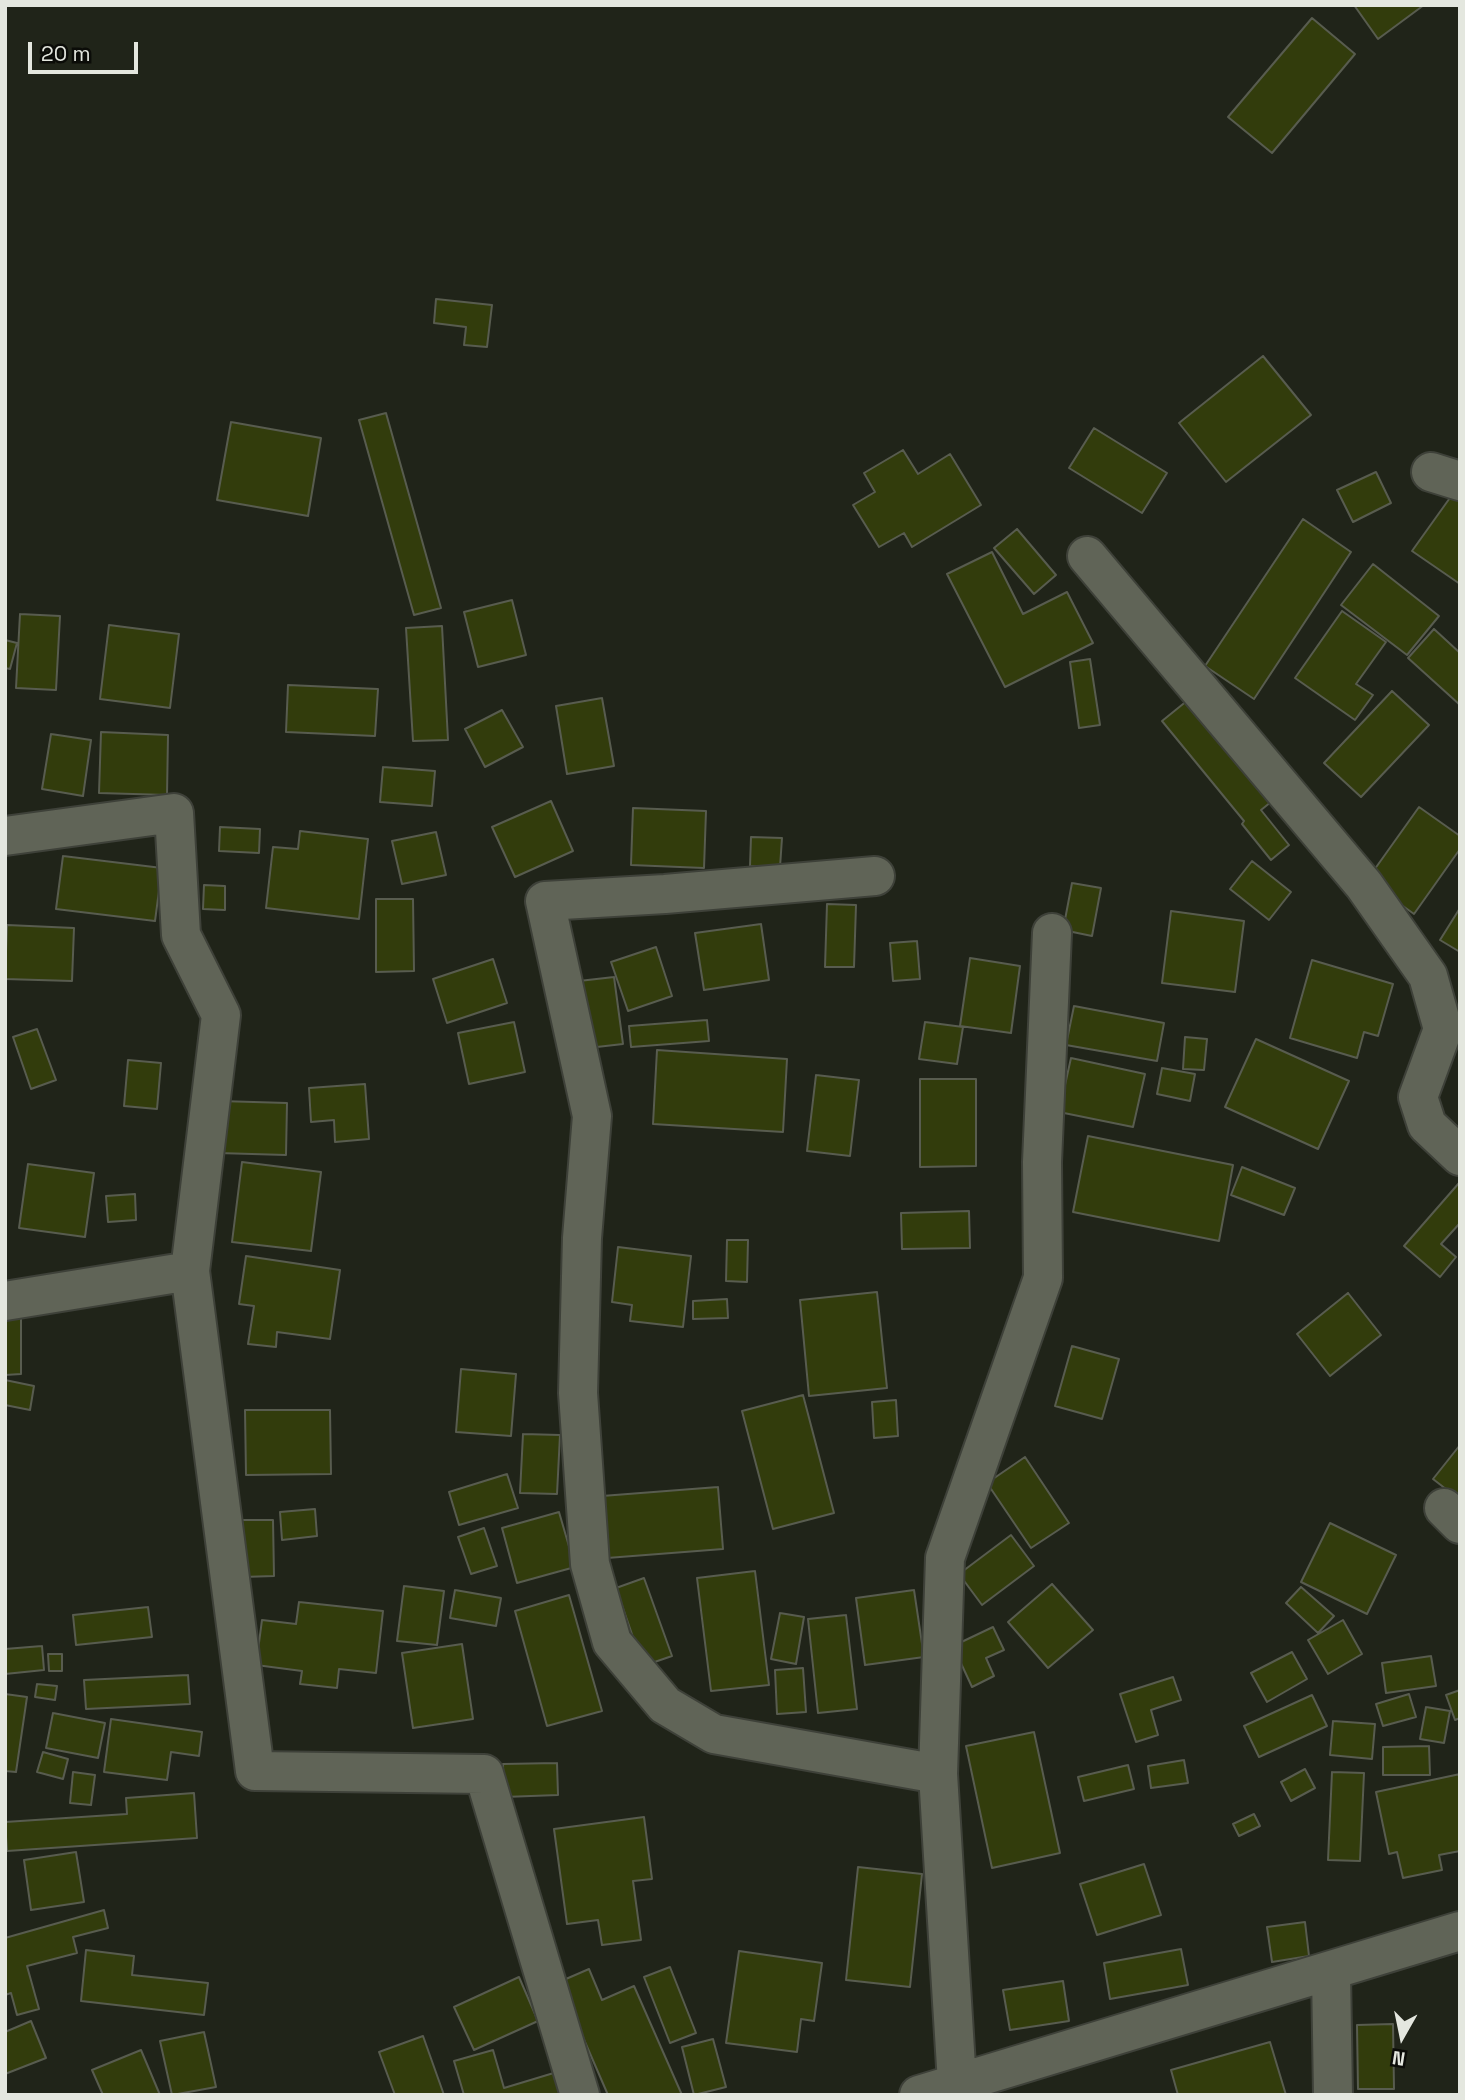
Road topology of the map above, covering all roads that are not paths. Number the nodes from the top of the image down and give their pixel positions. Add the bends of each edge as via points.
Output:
1 (1087, 556) dead end
2 (5, 836) edge
3 (875, 876) dead end
4 (1052, 933) dead end
5 (1460, 1156) edge
6 (190, 1271) junction
7 (5, 1301) edge
8 (938, 1774) junction
9 (1460, 1931) edge
10 (1331, 1972) junction
11 (957, 2083) junction
12 (580, 2095) edge
13 (919, 2095) edge
14 (1333, 2095) edge

1 - 5 street via 1364,885 1428,976 1443,1029 1418,1097 1427,1125
2 - 6 street via 174,813 181,934 221,1015
3 - 8 street via 545,901 592,1116 582,1238 578,1393 588,1538 590,1564 612,1642 665,1705 714,1734
4 - 8 street via 1042,1162 1043,1278 945,1558
6 - 7 street
6 - 12 street via 255,1771 484,1774
8 - 11 street
9 - 10 street
10 - 11 street
10 - 14 street
11 - 13 street

